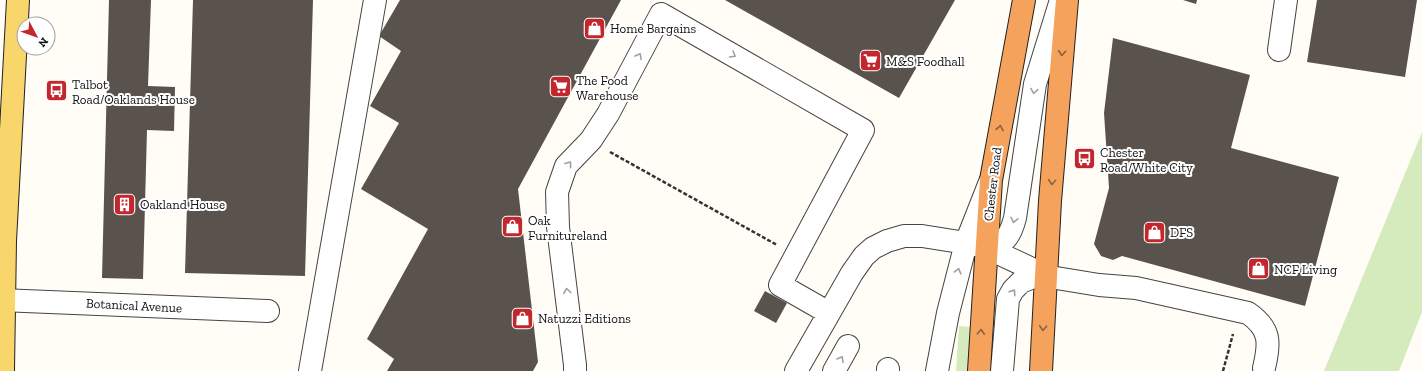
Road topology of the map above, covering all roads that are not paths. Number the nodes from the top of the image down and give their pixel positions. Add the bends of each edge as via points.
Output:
1 (18, 0) edge
2 (374, 0) edge
3 (1024, 0) edge
4 (1061, 0) edge
5 (1067, 0) edge
6 (1286, 0) edge
7 (1279, 50) dead end
8 (976, 245) junction
9 (1047, 276) junction
10 (2, 300) edge
11 (268, 311) dead end
12 (829, 313) junction
13 (848, 346) dead end
14 (1264, 368) dead end
15 (2, 371) edge
16 (310, 371) edge
17 (575, 371) edge
18 (796, 371) edge
19 (834, 371) edge
20 (937, 371) edge
21 (979, 371) edge
22 (1002, 371) edge
23 (1041, 371) edge

1 - 10 main road
2 - 16 street
8 -> 3 highway, Chester Road via 991,180
4 -> 8 street via 1035,84 1012,231 998,245
5 -> 9 highway
6 - 7 street
8 - 9 street
8 - 12 street via 922,236 904,236 873,248 852,273
20 -> 8 street via 948,313
21 -> 8 highway, Chester Road
9 - 14 street via 1136,288 1240,310 1254,317 1267,334 1269,348
22 -> 9 street via 1008,299 1021,282 1038,275
9 -> 23 highway
10 - 11 street, Botanical Avenue
10 - 15 main road
17 -> 12 street via 556,192 566,166 591,140 608,114 661,14 864,130 780,285
12 - 18 street
19 -> 13 street

